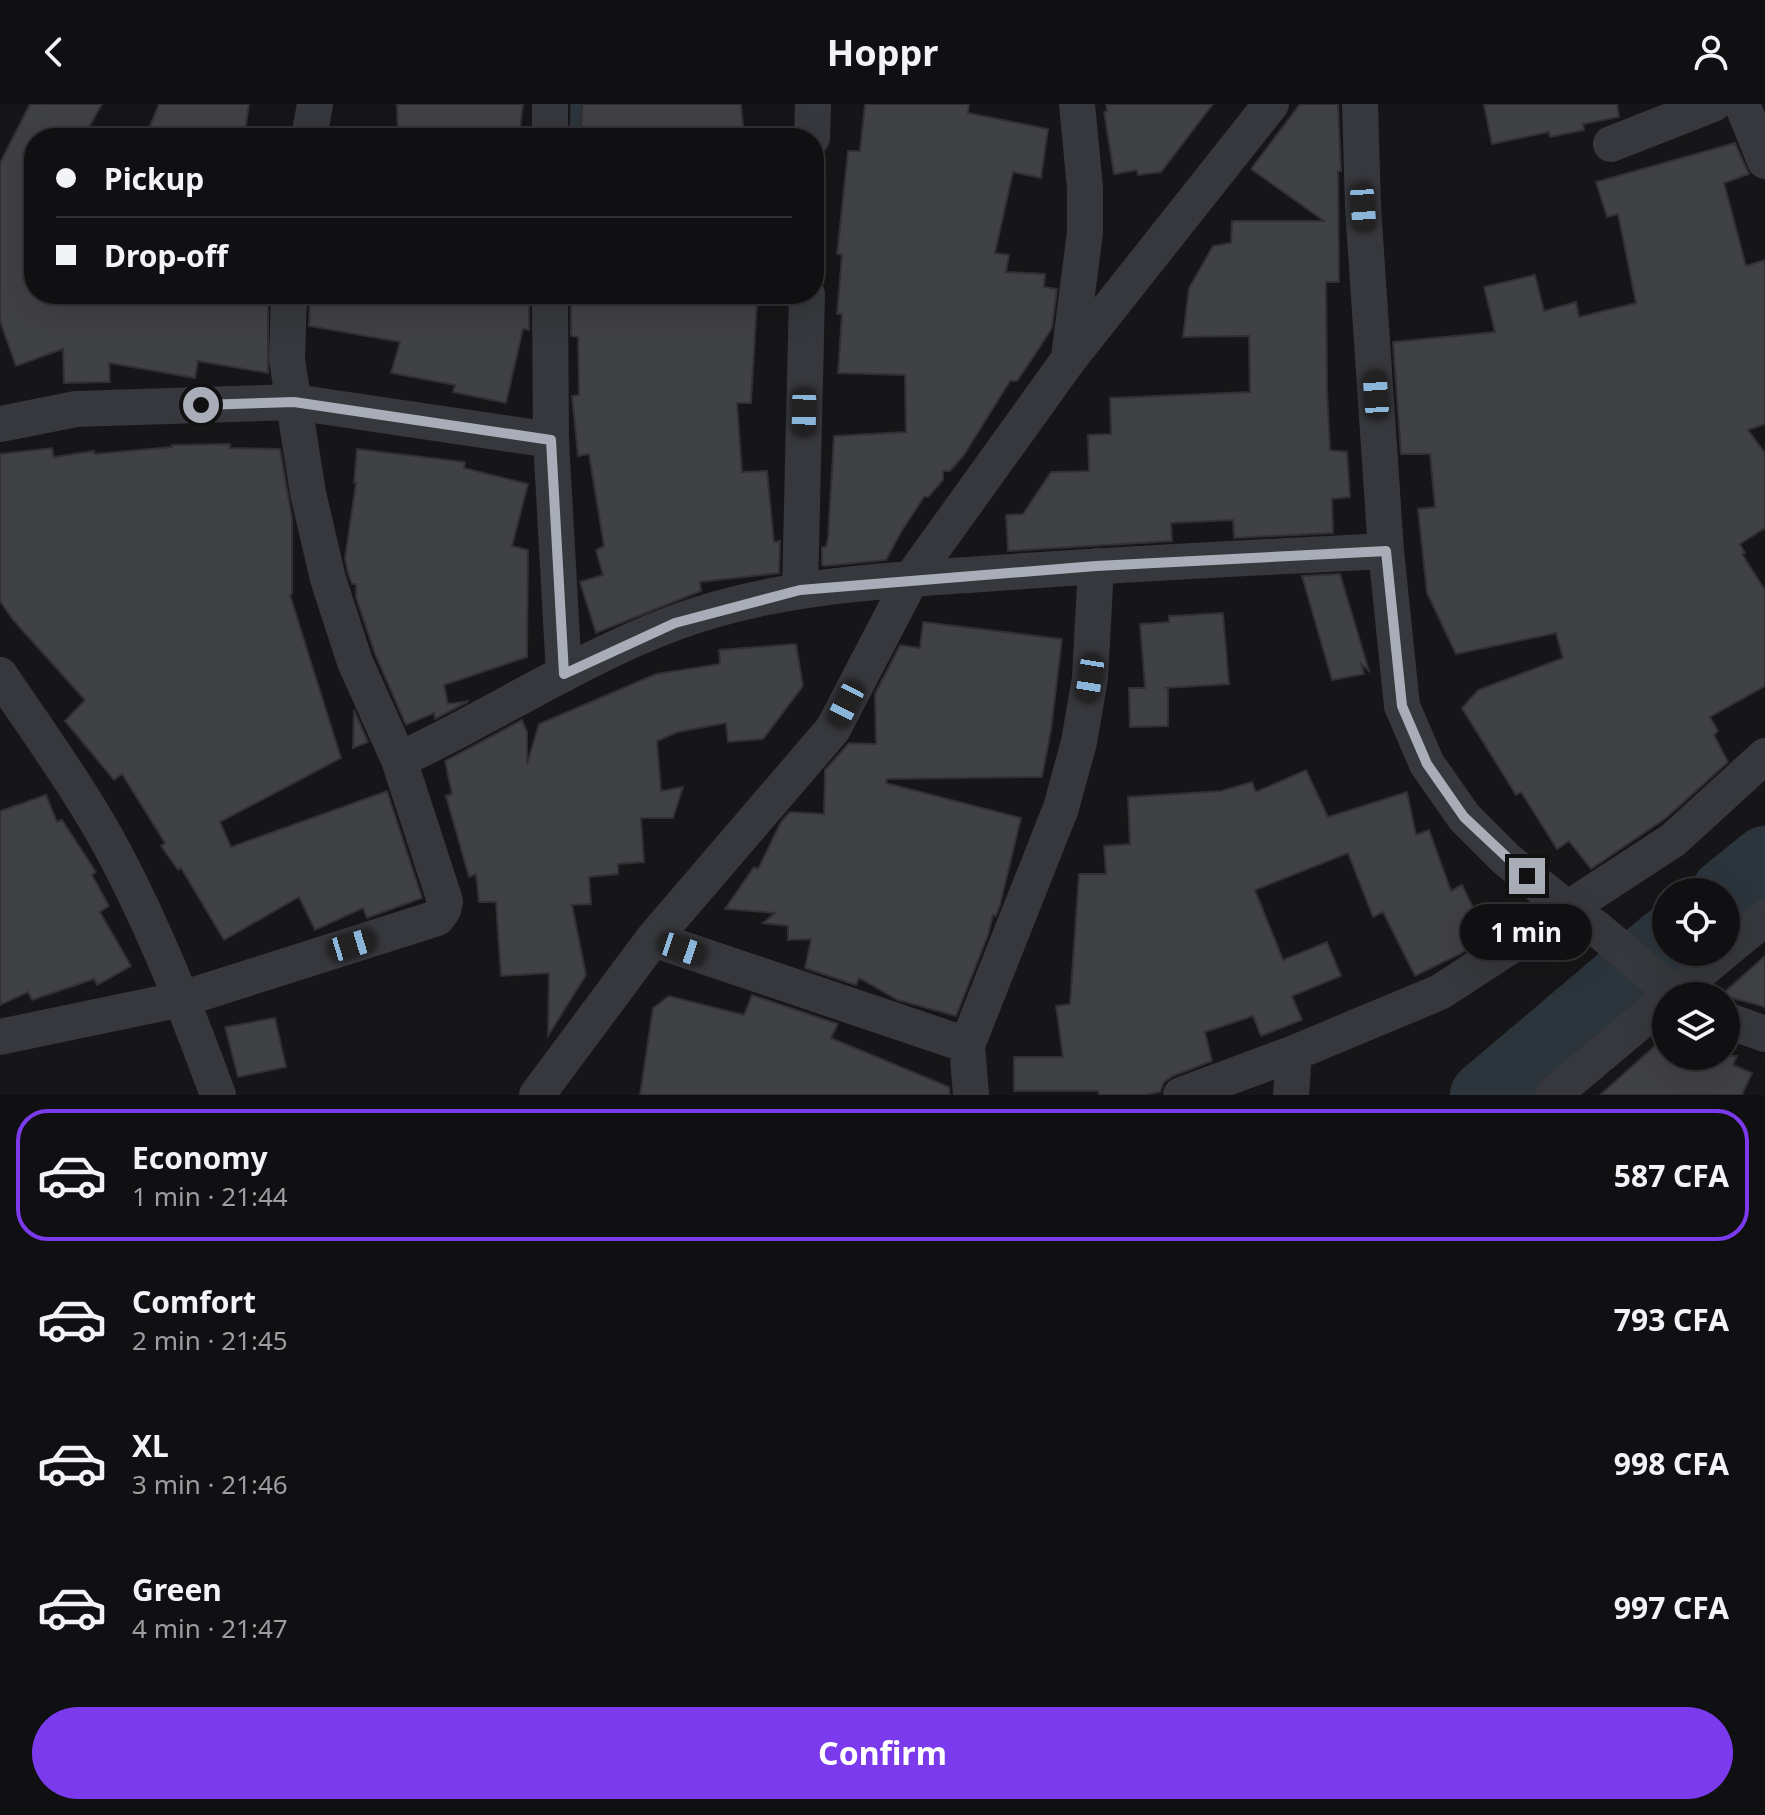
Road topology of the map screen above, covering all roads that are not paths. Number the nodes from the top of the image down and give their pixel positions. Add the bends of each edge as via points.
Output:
1 (315, 104) edge
2 (550, 104) edge
3 (813, 104) edge
4 (1077, 104) edge
5 (1271, 104) edge
6 (1360, 104) edge
7 (1713, 104) edge
8 (1742, 104) edge
9 (311, 128) edge
10 (550, 128) edge
11 (812, 128) edge
12 (1611, 144) dead end
13 (1765, 161) edge
14 (289, 304) edge
15 (550, 304) edge
16 (807, 304) edge
17 (1069, 359) junction
18 (294, 402) junction
19 (0, 424) edge
20 (551, 440) junction
21 (1386, 551) junction
22 (1096, 566) junction
23 (911, 579) junction
24 (800, 590) junction
25 (564, 674) junction
26 (0, 675) edge
27 (1765, 756) edge
28 (399, 760) junction
29 (1582, 918) junction
30 (1765, 918) edge
31 (653, 939) junction
32 (1740, 939) edge
33 (1704, 966) edge
34 (1656, 982) edge
35 (1682, 982) edge
36 (182, 999) junction
37 (1652, 1006) edge
38 (1740, 1025) edge
39 (1765, 1034) edge
40 (0, 1037) edge
41 (967, 1045) junction
42 (1294, 1053) junction
43 (218, 1095) edge
44 (537, 1095) edge
45 (971, 1095) edge
46 (1181, 1095) edge
47 (1291, 1095) edge
48 (1553, 1095) edge

1 - 9 street
2 - 10 street
3 - 11 street
4 - 17 street via 1085,232
5 - 17 street
6 - 21 street
7 - 12 street
8 - 13 street
14 - 18 street via 287,360
15 - 20 street
16 - 24 street
17 - 23 street
18 - 19 street via 76,409
18 - 20 street
18 - 28 street via 328,579 355,662
20 - 25 street
21 - 22 street
21 - 29 street via 1402,706 1427,764 1464,817 1506,859
22 - 23 street
22 - 41 street via 1090,678 1079,742 1061,808
23 - 24 street
23 - 31 street via 833,729
24 - 25 street via 675,623
25 - 28 street
26 - 36 street via 115,854
27 - 29 street
28 - 36 street via 445,901 437,918
29 - 34 street
29 - 42 street via 1440,992
30 - 32 street
31 - 41 street
31 - 44 street
33 - 35 street
36 - 40 street
36 - 43 street
37 - 48 street
38 - 39 street
41 - 45 street
42 - 46 street
42 - 47 street

